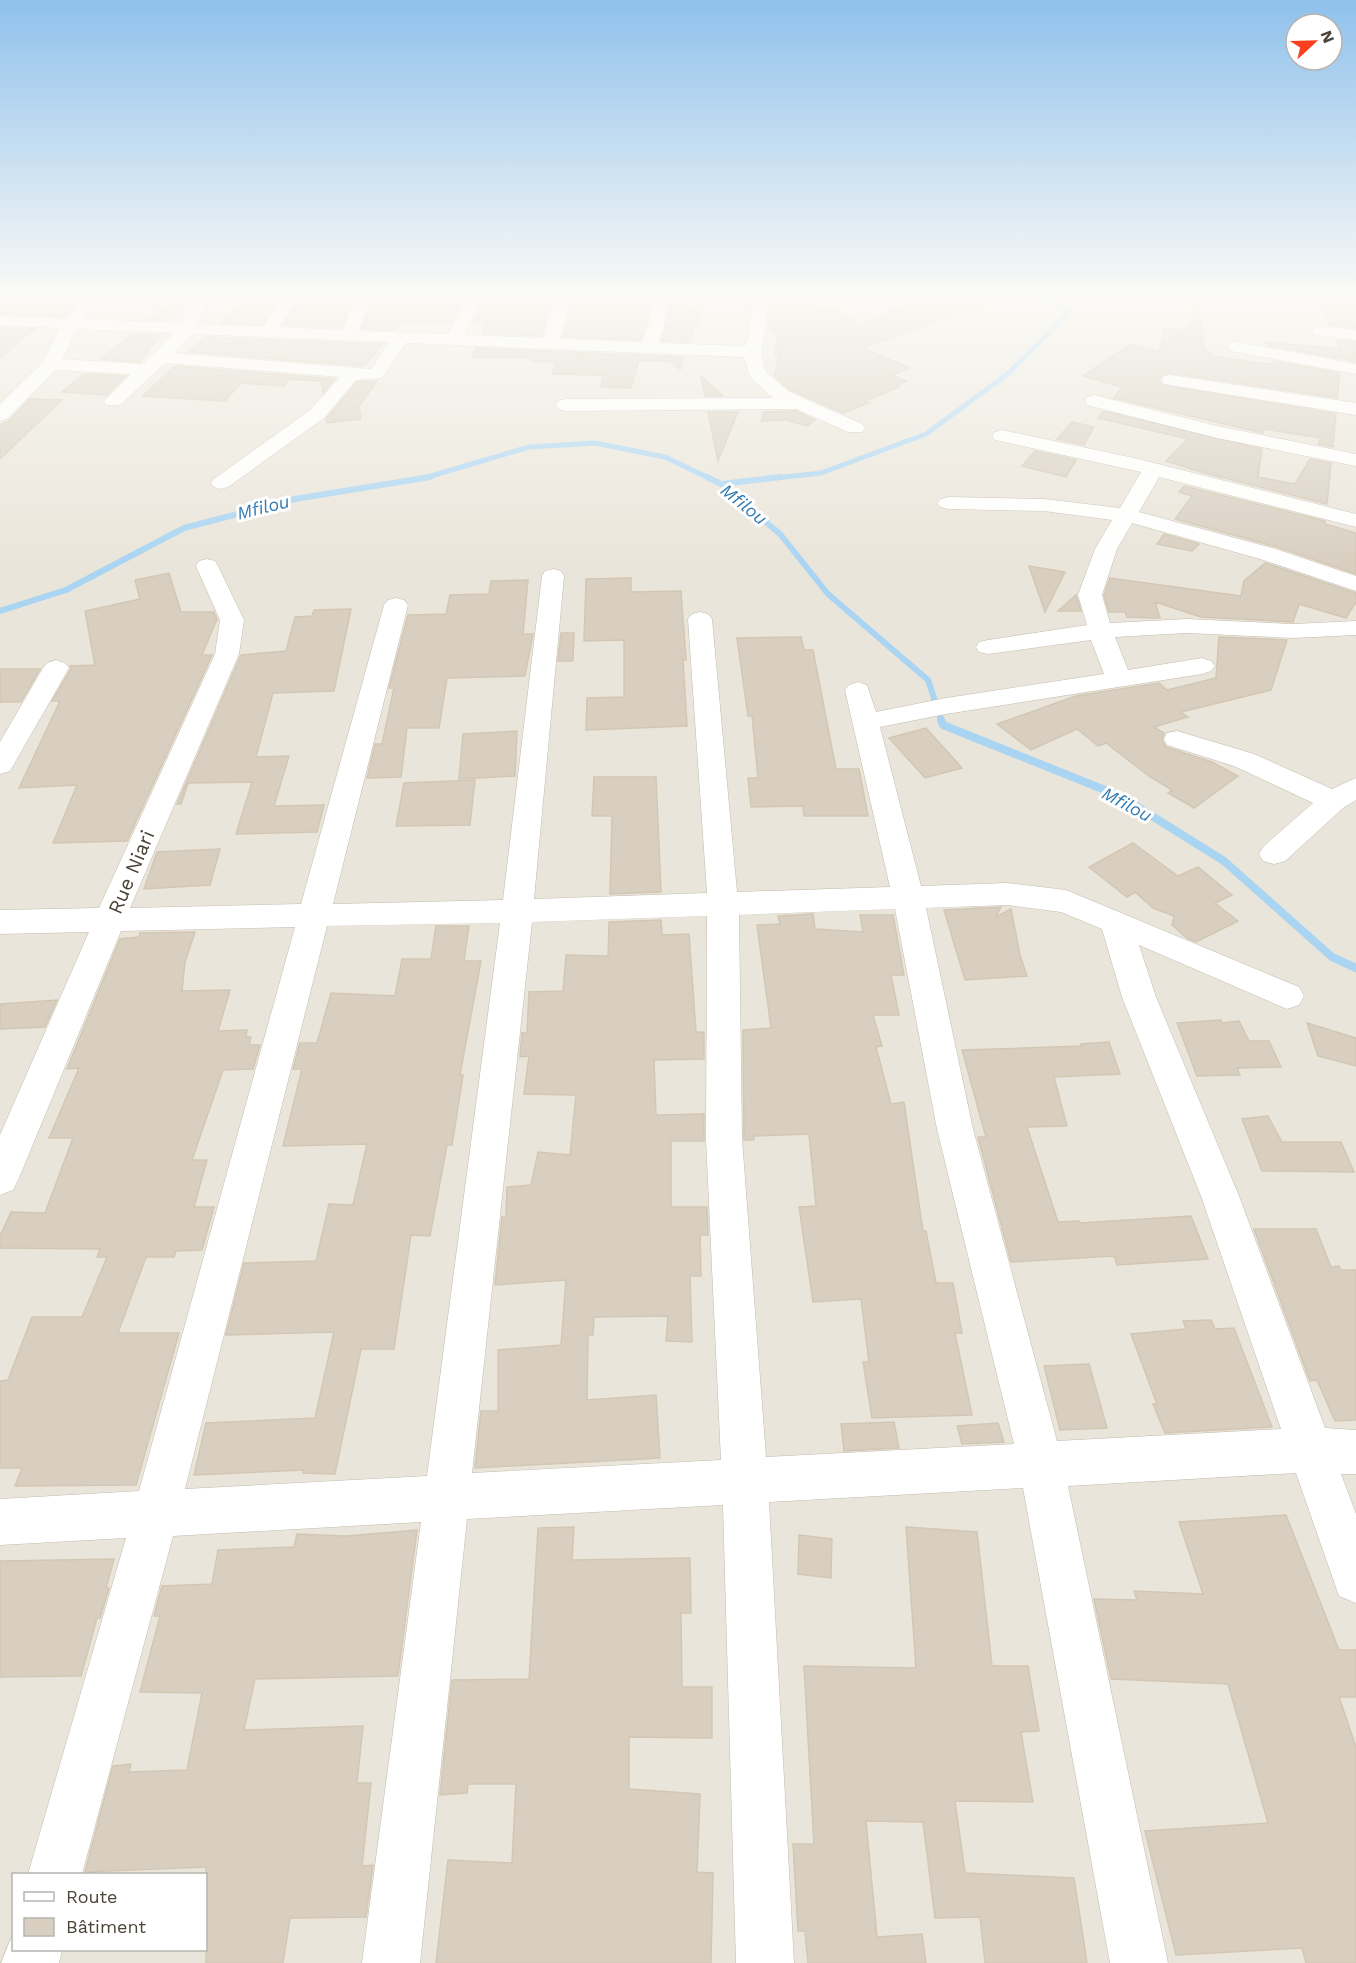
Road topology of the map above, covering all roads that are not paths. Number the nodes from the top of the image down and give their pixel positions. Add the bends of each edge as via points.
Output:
1 (32, 383) edge
2 (133, 383) edge
3 (344, 383) edge
4 (767, 383) edge
5 (1187, 383) edge
6 (113, 401) dead end
7 (1094, 401) dead end
8 (799, 403) junction
9 (565, 405) dead end
10 (1356, 409) edge
11 (0, 415) edge
12 (855, 428) dead end
13 (1002, 436) dead end
14 (1356, 460) edge
15 (1154, 469) junction
16 (221, 483) dead end
17 (948, 503) dead end
18 (1127, 515) junction
19 (1356, 521) edge
20 (207, 566) dead end
21 (553, 576) dead end
22 (1356, 584) edge
23 (396, 605) dead end
24 (700, 619) dead end
25 (1356, 628) edge
26 (1102, 630) junction
27 (988, 647) dead end
28 (1202, 666) dead end
29 (56, 668) dead end
30 (1119, 678) junction
31 (1177, 739) dead end
32 (0, 765) edge
33 (1345, 794) edge
34 (1274, 854) dead end
35 (908, 896) junction
36 (723, 904) junction
37 (517, 911) junction
38 (313, 916) junction
39 (111, 918) junction
40 (0, 922) edge
41 (1116, 922) junction
42 (1287, 996) dead end
43 (0, 1178) edge
44 (1309, 1450) junction
45 (1356, 1452) edge
46 (1041, 1464) junction
47 (745, 1481) junction
48 (448, 1498) junction
49 (156, 1514) junction
50 (0, 1522) edge
51 (1356, 1579) edge
52 (56, 1873) edge
53 (391, 1963) edge
54 (765, 1963) edge
55 (1139, 1963) edge

1 - 11 street
2 - 6 street
3 - 16 street via 317,414
4 - 8 street
5 - 10 street
7 - 14 street via 1217,432
8 - 9 street
8 - 12 street
13 - 15 street
15 - 18 street
15 - 19 street
17 - 18 street via 1044,505
18 - 22 street via 1268,554
18 - 26 street via 1106,549 1090,595
20 - 39 street, Rue Niari via 232,620 227,654
21 - 37 street
23 - 38 street
24 - 36 street
25 - 26 street via 1327,632 1189,626
26 - 27 street
26 - 30 street
28 - 30 street
29 - 32 street
30 - 35 street via 919,711 862,706
31 - 33 street
33 - 34 street
35 - 36 street
35 - 41 street via 1007,894 1066,901
35 - 46 street via 955,1129
36 - 37 street
36 - 47 street via 724,1139
37 - 38 street
37 - 48 street
38 - 39 street
38 - 49 street
39 - 40 street
39 - 43 street, Rue Niari
41 - 42 street
41 - 44 street via 1139,997 1220,1196
44 - 45 street
44 - 46 street
44 - 51 street
46 - 47 street
46 - 55 street
47 - 48 street
47 - 54 street
48 - 49 street
48 - 53 street
49 - 50 street
49 - 52 street

